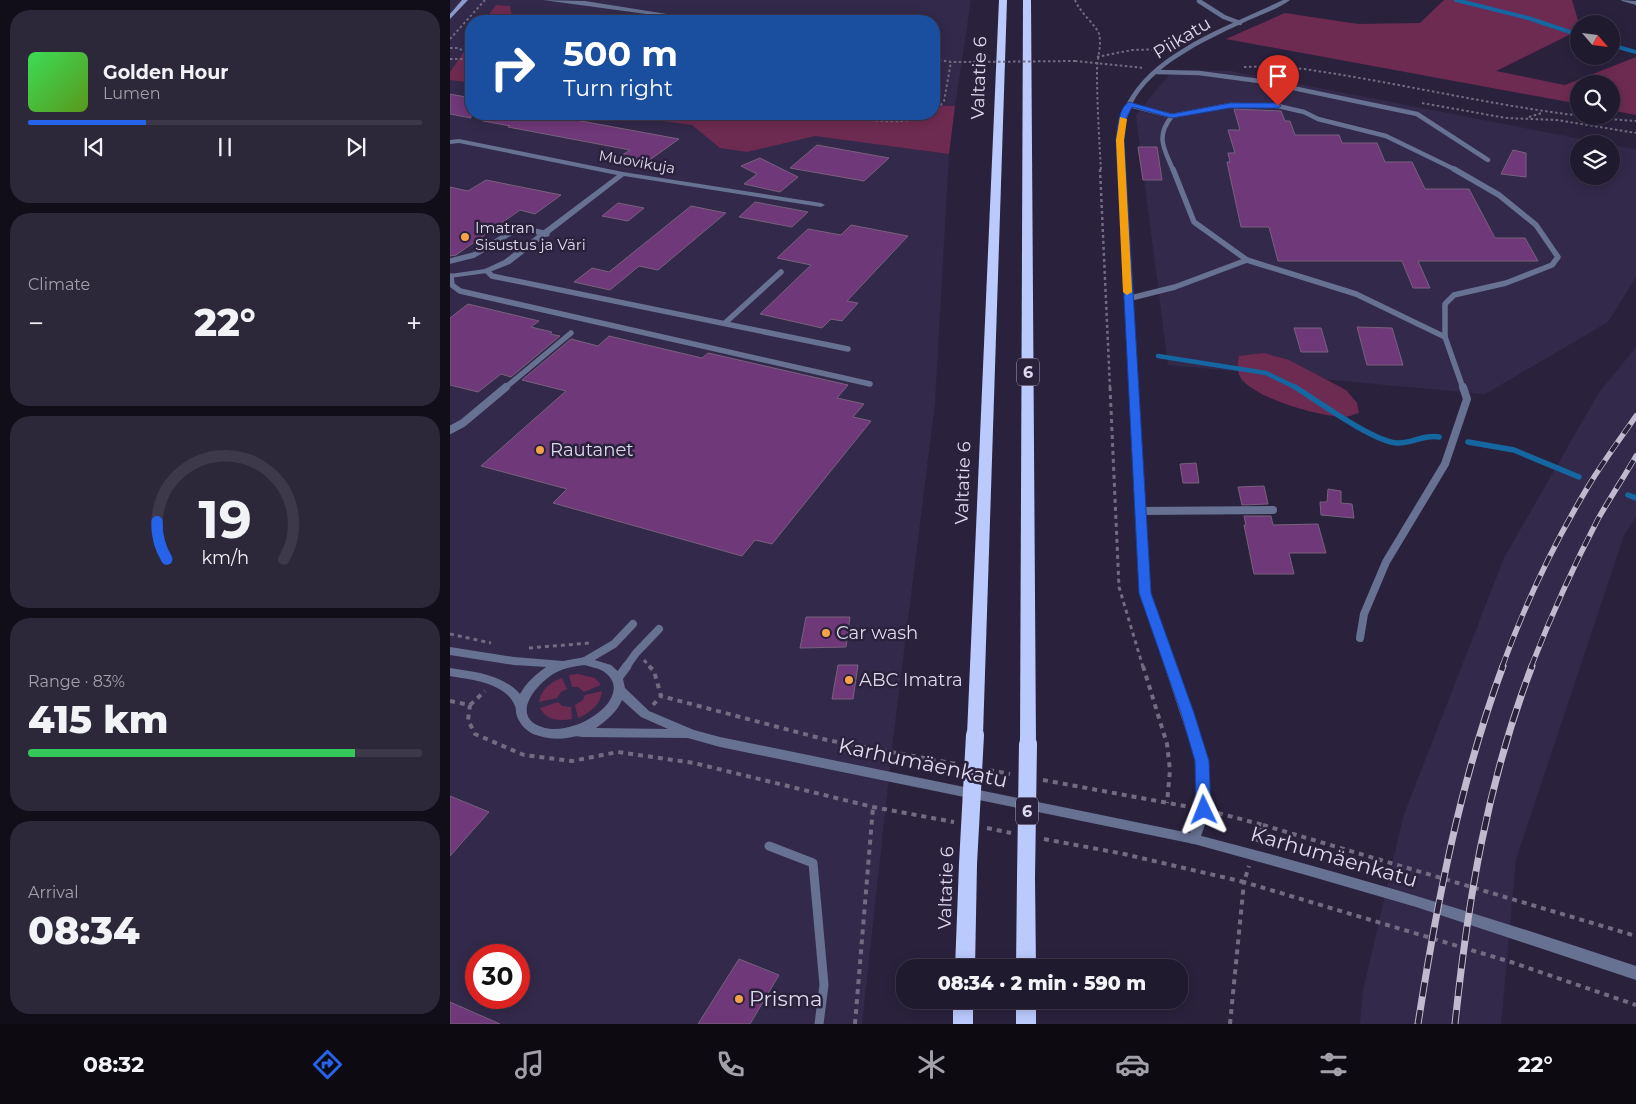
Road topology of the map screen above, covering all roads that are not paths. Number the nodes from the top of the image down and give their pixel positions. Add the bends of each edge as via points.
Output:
1 (465, 0) edge
2 (546, 0) edge
3 (550, 0) edge
4 (1003, 0) edge
5 (1027, 0) edge
6 (1287, 0) edge
7 (1624, 0) edge
8 (1199, 1) edge
9 (1636, 3) edge
10 (667, 15) edge
11 (450, 16) edge
12 (1240, 23) junction
13 (1157, 72) junction
14 (1129, 105) junction
15 (1172, 116) junction
16 (450, 142) edge
17 (1488, 160) dead end
18 (623, 174) junction
19 (821, 205) dead end
20 (547, 234) junction
21 (1247, 260) junction
22 (450, 261) edge
23 (487, 271) junction
24 (781, 272) dead end
25 (451, 276) edge
26 (1127, 299) junction
27 (724, 323) junction
28 (571, 333) dead end
29 (1445, 337) junction
30 (848, 349) dead end
31 (870, 384) dead end
32 (450, 430) edge
33 (1273, 510) dead end
34 (1140, 511) junction
35 (633, 624) dead end
36 (659, 629) dead end
37 (1360, 638) dead end
38 (450, 652) edge
39 (585, 661) junction
40 (566, 664) junction
41 (450, 672) edge
42 (618, 678) junction
43 (620, 691) junction
44 (520, 705) junction
45 (576, 732) junction
46 (691, 734) junction
47 (1194, 839) junction
48 (769, 846) dead end
49 (965, 959) edge
50 (1026, 959) edge
51 (1636, 973) edge
52 (964, 1009) edge
53 (1026, 1009) edge
54 (819, 1024) edge
55 (963, 1024) edge
56 (1026, 1024) edge

1 - 11 main road
2 - 3 street
3 - 10 street
4 - 49 highway, Valtatie 6, bridge
5 - 50 highway, 6, bridge
6 - 12 street, Piikatu
7 - 9 street
8 - 12 lane
12 - 13 street, Piikatu via 1180,54
13 - 14 street, Piikatu via 1138,90
13 - 17 lane via 1249,79 1417,114
14 - 15 lane
14 - 26 street, Piikatu via 1120,140
15 - 21 lane via 1164,126 1162,142 1194,222
15 - 29 lane via 1230,105 1278,106 1304,112 1318,119 1386,136 1450,167 1499,196 1536,226 1558,257 1552,265 1506,283 1454,295 1445,304
16 - 18 street, Muovikuja via 459,141
18 - 19 street, Muovikuja
18 - 20 street
20 - 22 lane via 515,230 474,255
20 - 23 street via 507,262
21 - 26 lane via 1175,287
21 - 29 lane via 1356,294
23 - 25 street
23 - 27 lane via 492,276
24 - 27 lane
25 - 31 lane via 452,285 460,291
26 - 34 street, Piikatu
27 - 30 lane
28 - 32 lane via 463,423
29 - 37 lane via 1467,399 1446,464 1386,562 1364,614
33 - 34 lane
34 - 47 street, Piikatu via 1145,593 1202,761 1204,810
35 - 39 lane via 614,644
36 - 42 lane
38 - 40 street via 514,662
39 - 40 street
39 - 42 street via 610,669
40 - 44 street via 535,680
41 - 44 street via 504,685 516,695
42 - 43 street
43 - 45 street via 611,710 589,727
43 - 46 street, Karhumäenkatu via 645,714
44 - 45 street via 527,724 540,732 558,735
45 - 46 street, Karhumäenkatu
46 - 47 street, Karhumäenkatu
47 - 51 street, Karhumäenkatu via 1522,934
48 - 54 lane via 813,863 824,985
52 - 55 highway
53 - 56 highway

